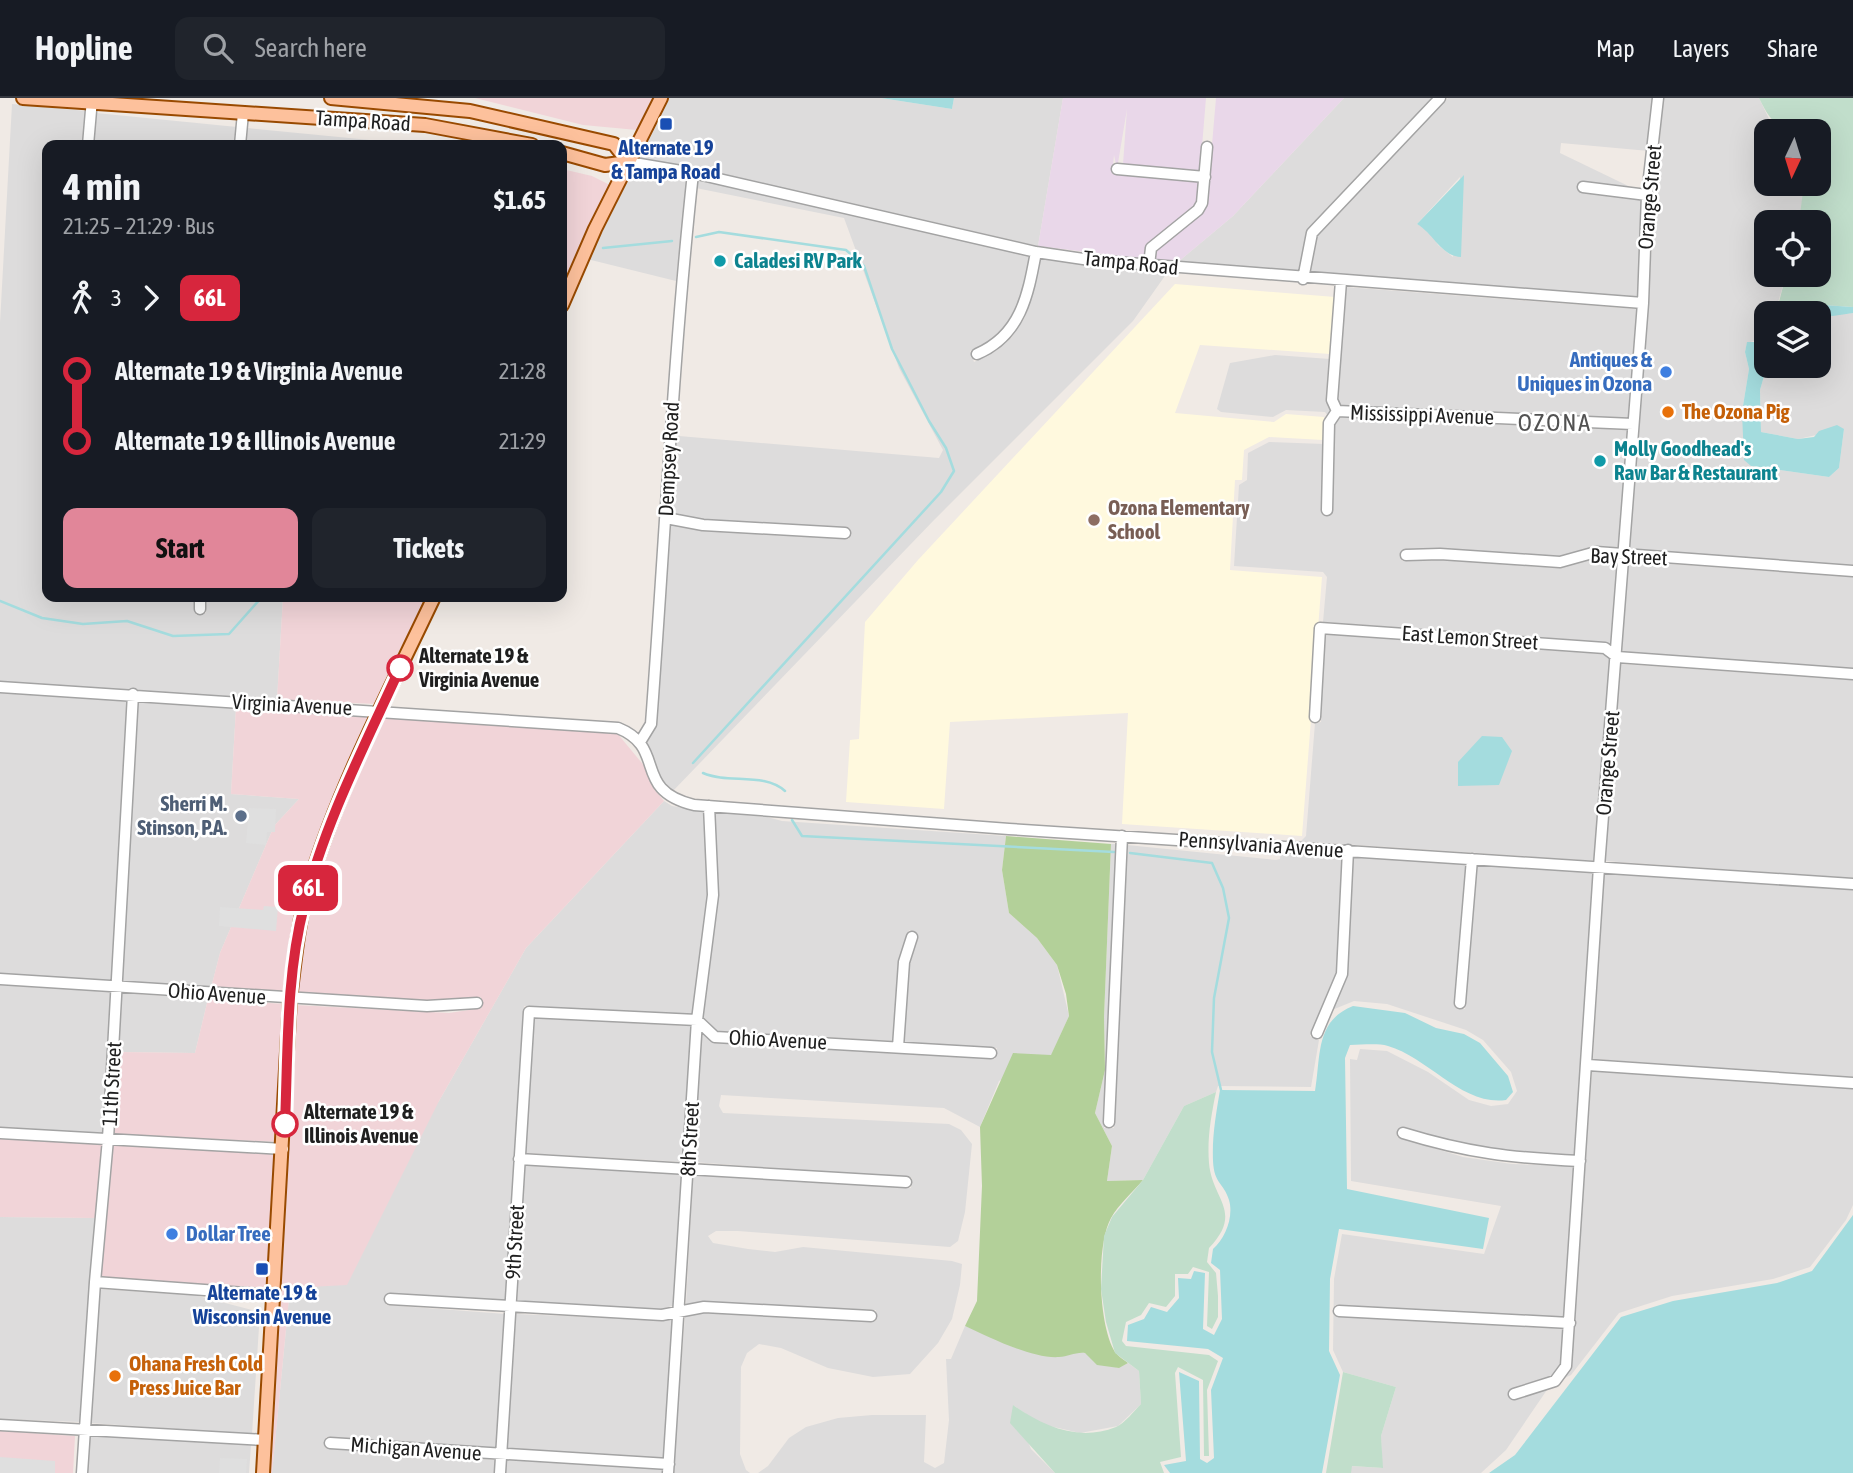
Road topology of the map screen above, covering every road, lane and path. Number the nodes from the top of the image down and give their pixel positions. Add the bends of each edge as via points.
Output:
1 (23, 98) edge
2 (331, 98) edge
3 (661, 98) edge
4 (1440, 98) edge
5 (1658, 98) edge
6 (92, 100) edge
7 (386, 100) edge
8 (243, 113) junction
9 (384, 122) junction
10 (88, 140) edge
11 (240, 140) edge
12 (506, 140) edge
13 (1207, 147) dead end
14 (567, 154) edge
15 (628, 162) junction
16 (1118, 169) dead end
17 (693, 173) junction
18 (1205, 177) junction
19 (1583, 187) dead end
20 (1647, 195) junction
21 (1036, 251) junction
22 (1149, 265) junction
23 (1303, 279) junction
24 (1341, 281) junction
25 (567, 293) edge
26 (1643, 303) junction
27 (976, 354) dead end
28 (1337, 411) junction
29 (1633, 424) junction
30 (1327, 510) dead end
31 (666, 518) junction
32 (845, 533) dead end
33 (1406, 555) dead end
34 (1623, 555) junction
35 (1853, 571) edge
36 (200, 602) edge
37 (433, 602) edge
38 (200, 609) dead end
39 (1617, 657) junction
40 (1853, 674) edge
41 (0, 687) edge
42 (133, 694) junction
43 (381, 710) junction
44 (1315, 717) dead end
45 (640, 742) junction
46 (709, 806) junction
47 (1122, 836) junction
48 (1348, 850) junction
49 (1472, 859) junction
50 (1599, 867) junction
51 (1853, 884) edge
52 (912, 937) dead end
53 (0, 979) edge
54 (117, 987) junction
55 (290, 999) junction
56 (477, 1003) dead end
57 (1460, 1003) dead end
58 (529, 1012) joint
59 (697, 1020) junction
60 (1317, 1033) dead end
61 (898, 1047) junction
62 (991, 1053) dead end
63 (1588, 1065) junction
64 (1853, 1083) edge
65 (1109, 1122) dead end
66 (0, 1133) edge
67 (1404, 1133) dead end
68 (108, 1139) junction
69 (284, 1149) junction
70 (519, 1159) junction
71 (1580, 1161) junction
72 (689, 1168) junction
73 (906, 1182) dead end
74 (95, 1282) junction
75 (274, 1295) junction
76 (390, 1299) dead end
77 (512, 1308) junction
78 (681, 1310) junction
79 (1339, 1311) dead end
80 (871, 1316) dead end
81 (1570, 1323) junction
82 (1514, 1394) dead end
83 (0, 1425) edge
84 (85, 1428) junction
85 (265, 1440) junction
86 (330, 1443) dead end
87 (501, 1454) junction
88 (669, 1469) edge
89 (82, 1473) edge
90 (263, 1473) edge
91 (500, 1473) edge

1 - 6 main road, Tampa Road
2 - 7 main road, Tampa Road
3 - 15 main road
4 - 23 street via 1312,233
5 - 20 street, Orange Street
6 - 8 main road, Tampa Road
6 - 10 street
7 - 9 street
7 - 15 main road, Tampa Road via 470,111 612,144
8 - 9 main road, Tampa Road
8 - 11 street
9 - 12 main road, Tampa Road
13 - 18 street
14 - 15 main road, Tampa Road via 605,165
15 - 17 street, Tampa Road
15 - 25 main road
16 - 18 street
17 - 21 street, Tampa Road
17 - 31 street, Dempsey Road via 669,429
18 - 22 street via 1198,210 1151,248
19 - 20 street
20 - 26 street, Orange Street
21 - 22 street, Tampa Road
21 - 27 street via 1021,313 1008,334
22 - 23 street, Tampa Road
23 - 24 street, Tampa Road
24 - 26 street, Tampa Road
24 - 28 street via 1332,400
26 - 29 street, Orange Street
28 - 29 street, Mississippi Avenue
28 - 30 street via 1329,423
29 - 34 street, Orange Street
31 - 32 street via 703,525
31 - 45 street, Dempsey Road via 651,724
33 - 34 street, Bay Street via 1560,562 1596,552
34 - 35 street, Bay Street
34 - 39 street, Orange Street
36 - 38 street
37 - 43 main road
39 - 40 street, East Lemon Street
39 - 44 street, East Lemon Street via 1605,648 1320,628
39 - 50 street, Orange Street
41 - 42 street, Virginia Avenue
42 - 43 street, Virginia Avenue
42 - 54 street, 11th Street
43 - 45 street, Virginia Avenue via 618,728
43 - 55 main road via 310,883
45 - 46 street, Pennsylvania Avenue via 659,786 671,799
46 - 47 street, Pennsylvania Avenue
46 - 59 street, 8th Street via 713,895
47 - 48 street, Pennsylvania Avenue
47 - 65 street
48 - 49 street, Pennsylvania Avenue
48 - 60 street via 1342,974
49 - 50 street, Pennsylvania Avenue
49 - 57 street
50 - 51 street, Pennsylvania Avenue
50 - 63 street, Orange Street
52 - 61 street via 904,962
53 - 54 street, Ohio Avenue
54 - 55 street, Ohio Avenue
54 - 68 street, 11th Street
55 - 56 street, Ohio Avenue via 449,1007
55 - 69 main road
58 - 59 street, Ohio Avenue
58 - 70 street, 9th Street
59 - 61 street, Ohio Avenue via 715,1037
59 - 72 street, 8th Street
61 - 62 street, Ohio Avenue
63 - 64 street
63 - 71 street, Orange Street
66 - 68 street
67 - 71 street via 1476,1153
68 - 69 street
68 - 74 street, 11th Street
69 - 75 main road
70 - 72 street
70 - 77 street, 9th Street
71 - 81 street, Orange Street
72 - 73 street
72 - 78 street, 8th Street
74 - 75 street
74 - 84 street, 11th Street
75 - 85 main road
76 - 77 street
77 - 78 street via 662,1315
77 - 87 street, 9th Street
78 - 80 street via 704,1307
78 - 88 street, 8th Street
79 - 81 street
81 - 82 street, Orange Street via 1562,1375
83 - 84 street
84 - 85 street
84 - 89 street, 11th Street
85 - 90 main road
86 - 87 street, Michigan Avenue
87 - 88 street, Michigan Avenue
87 - 91 street, 9th Street

